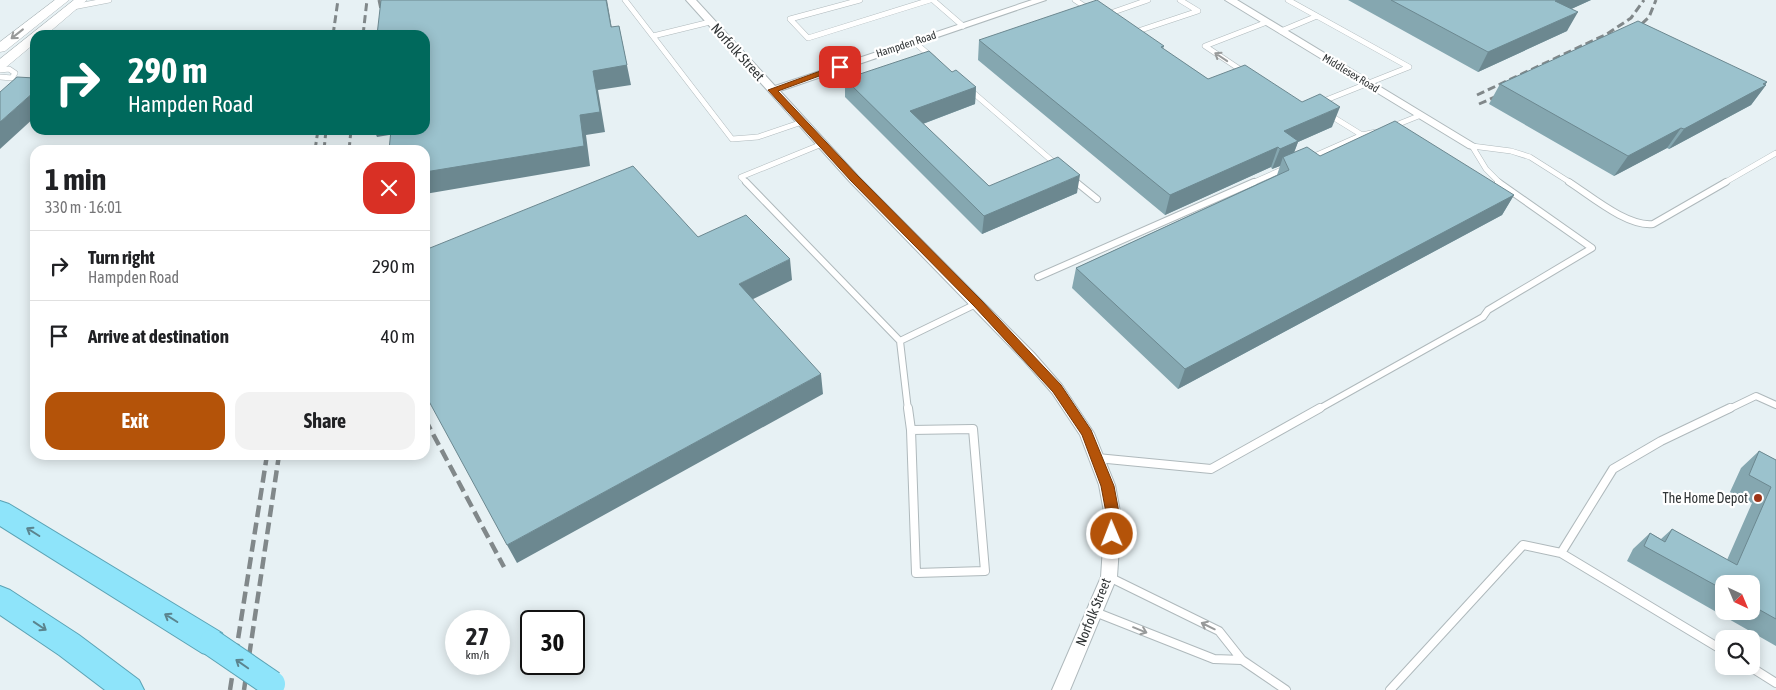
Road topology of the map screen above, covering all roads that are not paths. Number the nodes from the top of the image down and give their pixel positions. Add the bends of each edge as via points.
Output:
1 (109, 0) edge
2 (625, 0) edge
3 (691, 0) edge
4 (860, 0) edge
5 (932, 0) edge
6 (1041, 0) edge
7 (1075, 0) edge
8 (1148, 0) edge
9 (1180, 0) edge
10 (1230, 0) edge
11 (1288, 0) edge
12 (72, 2) edge
13 (1094, 13) edge
14 (1317, 16) junction
15 (1107, 21) edge
16 (710, 22) junction
17 (1266, 22) junction
18 (963, 26) junction
19 (42, 30) edge
20 (1281, 30) junction
21 (1127, 35) edge
22 (653, 36) junction
23 (30, 41) edge
24 (914, 42) junction
25 (0, 48) edge
26 (940, 64) edge
27 (0, 65) edge
28 (0, 70) edge
29 (0, 77) edge
30 (1254, 78) edge
31 (963, 84) edge
32 (1370, 84) junction
33 (772, 90) junction
34 (1421, 115) junction
35 (802, 122) junction
36 (1362, 135) junction
37 (822, 144) junction
38 (1472, 146) junction
39 (1776, 153) edge
40 (1300, 162) edge
41 (1291, 166) edge
42 (1097, 199) dead end
43 (1038, 277) dead end
44 (978, 303) junction
45 (900, 341) junction
46 (1776, 405) edge
47 (911, 430) junction
48 (1097, 458) junction
49 (0, 512) edge
50 (1561, 552) junction
51 (1109, 577) junction
52 (0, 599) edge
53 (1095, 612) junction
54 (1715, 646) edge
55 (1242, 660) junction
56 (1760, 673) edge
57 (1776, 683) edge
58 (276, 687) edge
59 (129, 690) edge
60 (1061, 690) edge
61 (1286, 690) edge
62 (1390, 690) edge

1 - 12 lane
2 - 22 lane
3 - 16 street, Norfolk Street
4 - 5 lane via 790,19 808,38
5 - 18 lane
6 - 18 street, Hampden Road
7 - 13 lane
8 - 15 lane via 1100,17
9 - 21 lane via 1198,11
10 - 17 street, Middlesex Road
11 - 14 lane
12 - 19 street
12 -> 25 street
14 - 20 lane
14 - 32 lane via 1410,67
16 - 22 lane
16 - 33 street, Norfolk Street
17 - 20 street, Middlesex Road
30 -> 17 lane via 1205,46
18 - 24 street, Hampden Road
20 - 32 street, Middlesex Road
22 - 35 lane via 732,139 758,136
23 - 27 street
24 - 26 lane
24 - 33 street, Hampden Road
28 - 29 lane via 9,69 15,73 14,80
31 - 42 lane
32 - 34 street, Middlesex Road
32 - 36 lane via 1314,105
33 - 35 street, Norfolk Street
34 - 36 lane
34 - 38 street, Middlesex Road
35 - 37 street, Norfolk Street
36 - 40 lane
37 - 44 street, Norfolk Street
37 - 45 lane via 741,177
38 - 39 lane via 1530,157 1629,220 1644,226
38 - 48 lane via 1497,181 1592,248 1488,310 1483,317 1211,469
41 - 43 lane
44 - 45 lane
44 - 48 street, Norfolk Street via 1057,389 1087,433
45 - 47 lane
46 - 50 lane via 1756,396 1661,441 1613,468
47 - 47 lane via 916,573 985,571 973,429
48 - 51 street, Norfolk Street via 1113,518
58 -> 49 highway, bridge via 212,643
50 - 54 lane
50 - 62 lane via 1523,545
51 - 53 street, Norfolk Street
55 -> 51 lane via 1219,631
52 -> 59 highway
53 -> 55 lane via 1214,659
53 - 60 street, Norfolk Street
55 - 61 lane
56 - 57 lane

